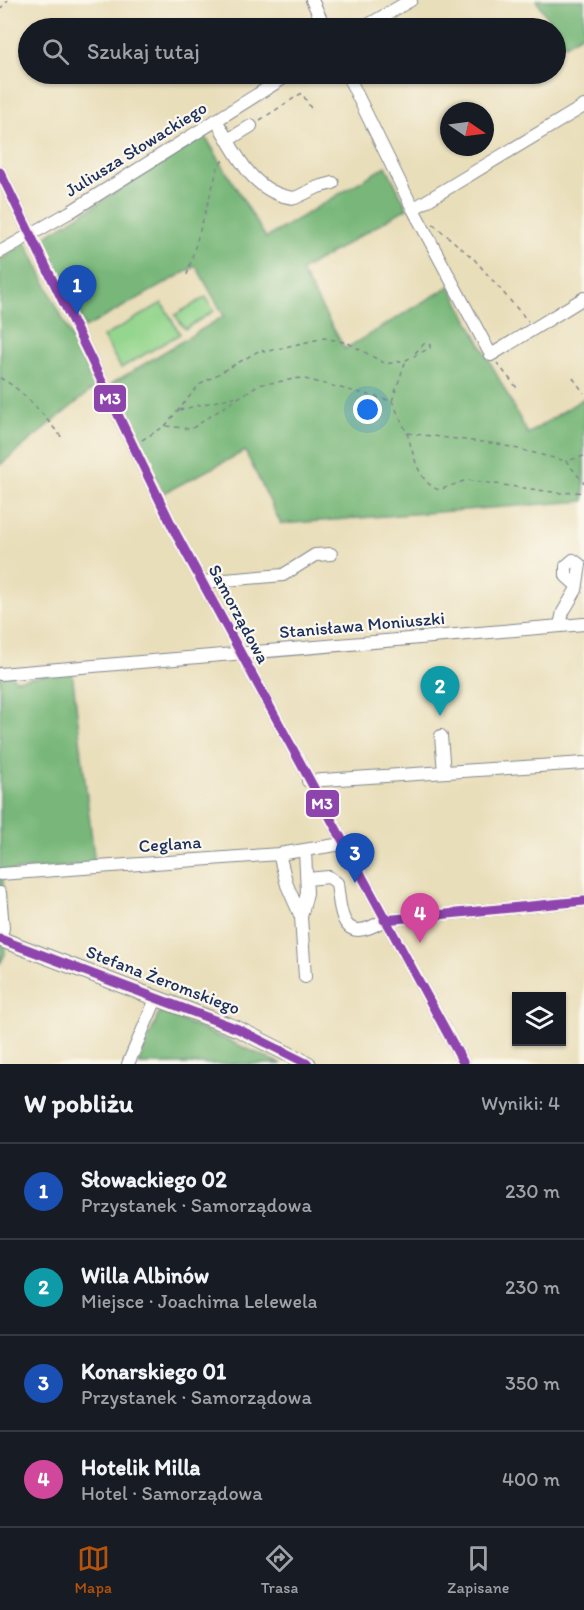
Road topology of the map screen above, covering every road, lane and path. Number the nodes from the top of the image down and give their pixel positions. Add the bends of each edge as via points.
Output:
1 (8, 0) edge
2 (312, 0) edge
3 (411, 0) edge
4 (0, 9) edge
5 (320, 18) edge
6 (380, 18) edge
7 (274, 84) edge
8 (352, 84) edge
9 (584, 106) edge
10 (313, 112) dead end
11 (216, 120) junction
12 (254, 124) joint
13 (228, 140) junction
14 (236, 152) junction
15 (0, 172) edge
16 (333, 183) dead end
17 (413, 209) junction
18 (432, 223) dead end
19 (29, 233) junction
20 (0, 252) edge
21 (187, 276) dead end
22 (584, 298) edge
23 (534, 328) junction
24 (416, 353) dead end
25 (491, 355) junction
26 (406, 360) junction
27 (0, 378) edge
28 (573, 378) dead end
29 (517, 388) dead end
30 (584, 393) edge
31 (241, 396) junction
32 (392, 401) junction
33 (178, 410) junction
34 (165, 426) junction
35 (407, 433) junction
36 (64, 440) dead end
37 (133, 448) junction
38 (584, 456) edge
39 (566, 461) junction
40 (584, 483) edge
41 (584, 492) edge
42 (331, 554) dead end
43 (202, 582) junction
44 (576, 585) dead end
45 (584, 624) edge
46 (560, 626) junction
47 (240, 654) junction
48 (0, 674) edge
49 (441, 736) dead end
50 (584, 763) edge
51 (444, 772) junction
52 (308, 781) junction
53 (342, 844) junction
54 (305, 851) junction
55 (279, 854) junction
56 (0, 874) edge
57 (307, 879) junction
58 (0, 893) edge
59 (584, 901) edge
60 (301, 917) junction
61 (384, 920) junction
62 (0, 940) edge
63 (305, 977) dead end
64 (156, 999) junction
65 (128, 1064) edge
66 (308, 1064) edge
67 (464, 1064) edge

1 - 4 path
2 - 5 street
3 - 6 street
7 - 11 street, Juliusza Słowackiego
8 - 17 street
9 - 17 street
10 - 12 path via 302,93
11 - 13 street
11 - 19 street, Juliusza Słowackiego via 70,212
12 - 13 street
13 - 14 street
14 - 16 street via 258,184 284,197 295,198
14 - 21 path via 219,164
15 - 19 street, Samorządowa
17 - 25 street
18 - 23 path via 474,259
19 - 20 street, Juliusza Słowackiego
19 - 37 street, Samorządowa
22 - 23 street
23 - 25 street
24 - 26 path
25 - 29 path
26 - 32 path
26 - 33 path via 386,364 348,343 324,338 262,349 199,385
27 - 36 path via 27,398
28 - 30 path
31 - 32 path via 258,385 302,378
31 - 33 path
31 - 34 path via 190,429
32 - 35 path
33 - 34 path
34 - 37 path
35 - 39 path via 498,444
35 - 41 path via 422,478 439,490 467,480 560,493
37 - 43 street, Samorządowa
38 - 39 path
39 - 40 path
42 - 43 street via 315,555 283,575
43 - 47 street, Samorządowa
44 - 46 street
45 - 46 street, Stanisława Moniuszki
46 - 47 street, Stanisława Moniuszki
47 - 48 street, Stanisława Moniuszki
47 - 52 street, Samorządowa
49 - 51 street
50 - 51 street
51 - 52 street
52 - 53 street, Samorządowa
53 - 54 street, Ceglana
53 - 61 street, Samorządowa
54 - 55 street, Ceglana
54 - 57 street
55 - 56 street, Ceglana
55 - 60 street
57 - 60 street
57 - 61 street via 329,877 337,884 341,917 352,929 365,929
58 - 62 street
59 - 61 street
60 - 63 street
61 - 67 street, Samorządowa
62 - 64 main road, Stefana Żeromskiego
64 - 65 street
64 - 66 main road, Stefana Żeromskiego via 238,1029

